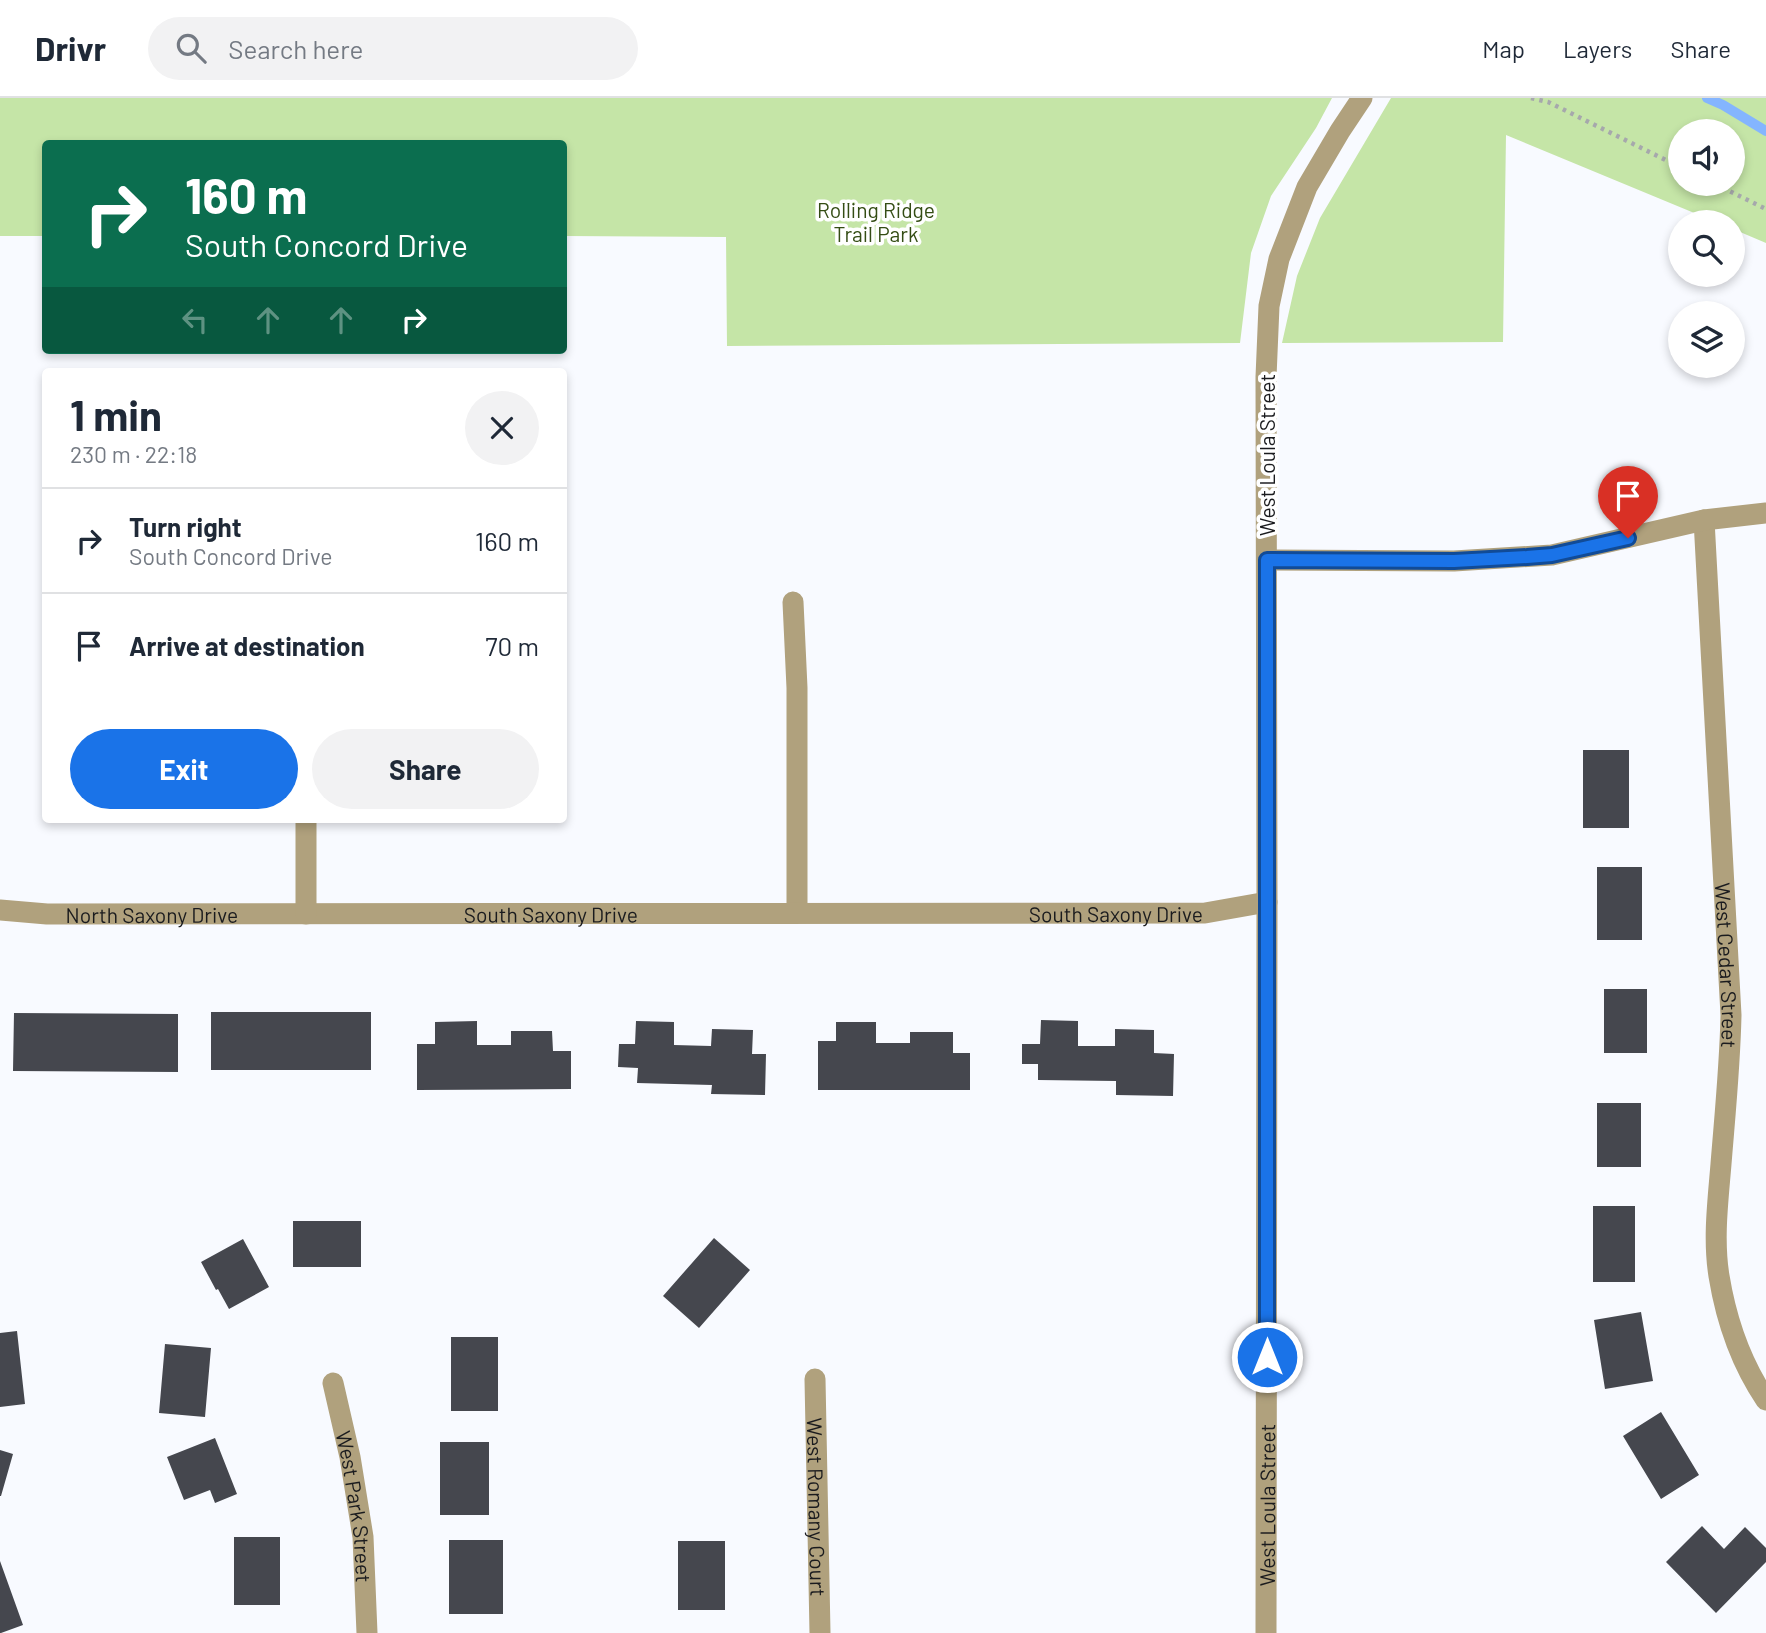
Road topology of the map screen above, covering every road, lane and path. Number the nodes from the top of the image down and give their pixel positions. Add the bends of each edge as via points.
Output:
1 (1362, 98) edge
2 (1531, 98) edge
3 (1668, 161) edge
4 (1739, 196) edge
5 (1766, 209) edge
6 (1766, 513) edge
7 (1704, 520) junction
8 (1267, 560) junction
9 (793, 602) dead end
10 (306, 823) edge
11 (1267, 902) junction
12 (0, 910) edge
13 (797, 913) junction
14 (306, 914) junction
15 (814, 1379) dead end
16 (333, 1383) dead end
17 (1766, 1400) edge
18 (367, 1633) edge
19 (820, 1633) edge
20 (1266, 1633) edge

1 - 8 street, West Loula Street via 1307,187 1279,258 1269,306
2 - 3 path
4 - 5 path
6 - 7 street
7 - 8 street via 1552,555 1454,561
7 - 17 street, West Cedar Street via 1731,1015 1716,1219 1718,1274 1729,1323
8 - 11 street, West Loula Street
9 - 13 street
10 - 14 street
11 - 13 street, South Saxony Drive via 1205,913
11 - 20 street, West Loula Street
12 - 14 street, North Saxony Drive
13 - 14 street, South Saxony Drive
15 - 19 street, West Romany Court
16 - 18 street, West Park Street via 363,1537

